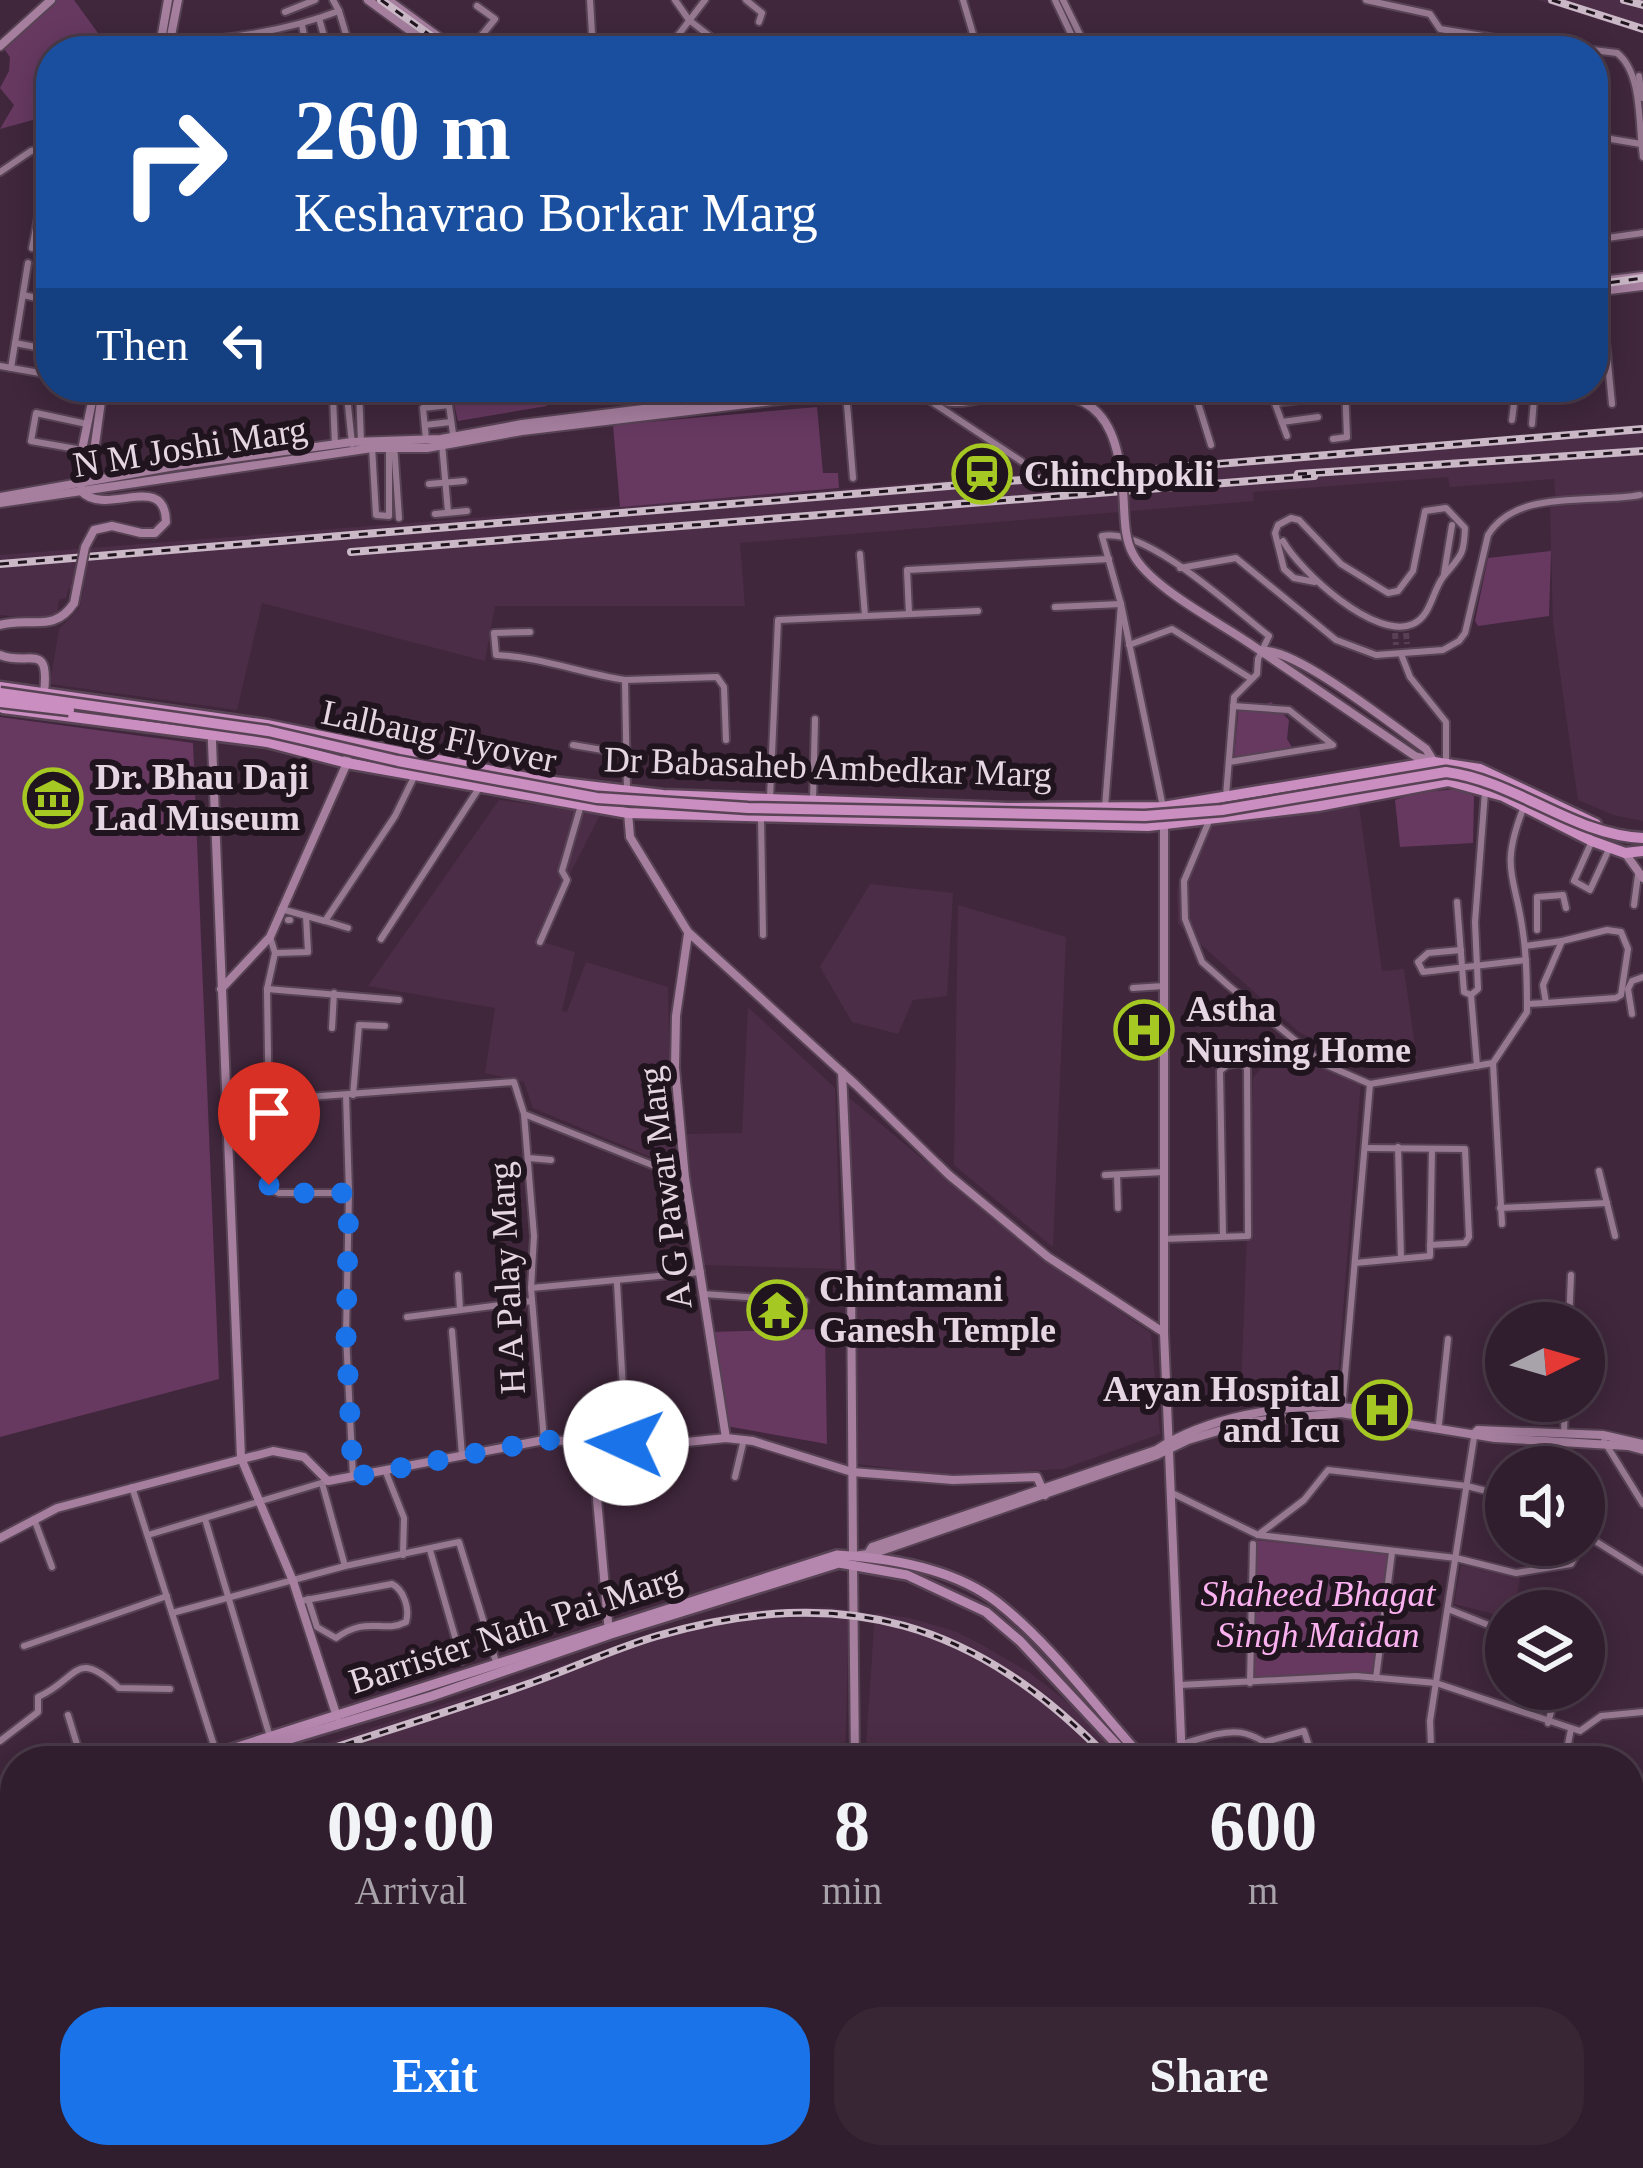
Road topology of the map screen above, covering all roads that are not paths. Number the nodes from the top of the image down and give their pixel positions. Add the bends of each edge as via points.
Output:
1 (51, 0) edge
2 (168, 0) edge
3 (178, 0) edge
4 (315, 0) edge
5 (333, 0) edge
6 (368, 0) edge
7 (388, 0) edge
8 (590, 0) edge
9 (675, 0) edge
10 (705, 0) edge
11 (746, 0) edge
12 (963, 0) edge
13 (1059, 0) edge
14 (1366, 0) edge
15 (477, 6) dead end
16 (339, 10) junction
17 (285, 12) dead end
18 (319, 18) junction
19 (689, 20) junction
20 (759, 22) dead end
21 (302, 24) junction
22 (164, 36) edge
23 (167, 36) edge
24 (248, 36) edge
25 (305, 36) edge
26 (324, 36) edge
27 (347, 36) edge
28 (411, 36) edge
29 (437, 36) edge
30 (481, 36) edge
31 (592, 36) edge
32 (677, 36) edge
33 (710, 36) edge
34 (974, 36) edge
35 (1073, 36) edge
36 (1079, 36) edge
37 (1485, 36) edge
38 (0, 46) edge
39 (1608, 52) edge
40 (1638, 76) edge
41 (1640, 99) edge
42 (1641, 127) edge
43 (1608, 138) edge
44 (1641, 144) edge
45 (36, 150) edge
46 (1643, 156) edge
47 (0, 172) edge
48 (36, 227) edge
49 (1643, 233) edge
50 (1608, 238) edge
51 (32, 248) dead end
52 (28, 262) dead end
53 (1643, 276) edge
54 (1608, 280) edge
55 (1643, 286) edge
56 (1608, 291) edge
57 (23, 295) junction
58 (36, 298) edge
59 (1617, 315) dead end
60 (1608, 316) edge
61 (1618, 338) dead end
62 (1608, 339) edge
63 (15, 343) junction
64 (36, 347) edge
65 (1620, 358) dead end
66 (1608, 360) edge
67 (0, 366) edge
68 (1608, 367) edge
69 (11, 368) junction
70 (36, 372) edge
71 (1621, 381) dead end
72 (1610, 382) junction
73 (94, 402) edge
74 (97, 402) edge
75 (335, 402) edge
76 (349, 402) edge
77 (360, 402) edge
78 (728, 402) edge
79 (847, 402) edge
80 (942, 402) edge
81 (1082, 402) edge
82 (1198, 402) edge
83 (1283, 402) edge
84 (1346, 402) edge
85 (1514, 402) edge
86 (1534, 402) edge
87 (1275, 403) joint
88 (1612, 404) dead end
89 (1318, 417) dead end
90 (1511, 420) dead end
91 (452, 422) junction
92 (1282, 422) junction
93 (87, 424) junction
94 (1532, 424) dead end
95 (424, 425) junction
96 (351, 430) junction
97 (334, 431) junction
98 (1287, 436) dead end
99 (1334, 439) dead end
100 (454, 440) junction
101 (442, 443) junction
102 (391, 444) junction
103 (362, 445) junction
104 (426, 445) junction
105 (1211, 445) dead end
106 (332, 448) junction
107 (82, 450) junction
108 (1022, 461) dead end
109 (853, 478) dead end
110 (464, 481) dead end
111 (446, 482) junction
112 (429, 484) dead end
113 (86, 486) junction
114 (1640, 495) edge
115 (0, 500) edge
116 (467, 511) dead end
117 (448, 512) junction
118 (436, 514) dead end
119 (399, 518) dead end
120 (1452, 525) dead end
121 (1282, 542) dead end
122 (860, 554) dead end
123 (1109, 560) junction
124 (1180, 568) junction
125 (1444, 577) junction
126 (1315, 582) junction
127 (1121, 604) junction
128 (1055, 608) dead end
129 (978, 611) dead end
130 (909, 614) junction
131 (865, 616) junction
132 (0, 625) edge
133 (530, 632) dead end
134 (1129, 645) junction
135 (1401, 650) junction
136 (1262, 651) junction
137 (0, 655) edge
138 (1250, 678) junction
139 (625, 680) junction
140 (44, 693) junction
141 (0, 697) edge
142 (1233, 706) junction
143 (211, 717) junction
144 (815, 719) dead end
145 (211, 735) junction
146 (726, 740) dead end
147 (348, 744) junction
148 (573, 746) dead end
149 (626, 754) junction
150 (1228, 762) junction
151 (1440, 762) junction
152 (347, 763) junction
153 (415, 775) junction
154 (1442, 782) junction
155 (479, 788) junction
156 (1485, 789) junction
157 (627, 790) junction
158 (770, 798) junction
159 (1226, 799) junction
160 (813, 800) junction
161 (581, 805) junction
162 (1525, 806) junction
163 (1105, 807) junction
164 (1163, 807) junction
165 (628, 813) junction
166 (761, 818) junction
167 (1209, 821) junction
168 (1165, 825) junction
169 (1592, 841) junction
170 (1643, 841) edge
171 (1610, 847) junction
172 (1624, 853) junction
173 (1641, 876) edge
174 (1457, 902) dead end
175 (1634, 905) dead end
176 (1566, 908) dead end
177 (287, 917) junction
178 (306, 920) junction
179 (326, 921) junction
180 (348, 928) dead end
181 (688, 932) junction
182 (1523, 932) junction
183 (764, 935) dead end
184 (269, 938) junction
185 (381, 939) dead end
186 (1562, 941) junction
187 (540, 942) dead end
188 (1525, 946) junction
189 (1461, 950) junction
190 (274, 953) junction
191 (1526, 961) junction
192 (219, 963) junction
193 (1478, 966) junction
194 (242, 968) junction
195 (1462, 968) junction
196 (1643, 977) edge
197 (1164, 986) junction
198 (1133, 988) dead end
199 (267, 989) junction
200 (220, 990) junction
201 (334, 993) junction
202 (1471, 994) junction
203 (399, 1000) dead end
204 (1546, 1003) junction
205 (1164, 1006) junction
206 (1133, 1007) dead end
207 (1527, 1008) junction
208 (1632, 1014) dead end
209 (385, 1026) dead end
210 (332, 1028) dead end
211 (1493, 1063) junction
212 (1478, 1066) junction
213 (842, 1072) junction
214 (1370, 1084) junction
215 (350, 1095) junction
216 (266, 1100) junction
217 (524, 1114) junction
218 (1365, 1148) junction
219 (1397, 1148) junction
220 (1432, 1148) junction
221 (528, 1158) junction
222 (551, 1160) dead end
223 (1599, 1171) dead end
224 (1164, 1172) junction
225 (1117, 1174) junction
226 (1105, 1175) dead end
227 (685, 1178) junction
228 (349, 1193) junction
229 (1606, 1203) junction
230 (1118, 1208) dead end
231 (1500, 1208) junction
232 (1502, 1224) dead end
233 (1223, 1236) junction
234 (1615, 1237) dead end
235 (1164, 1239) junction
236 (1430, 1246) junction
237 (1400, 1258) junction
238 (1355, 1263) junction
239 (701, 1272) junction
240 (458, 1275) dead end
241 (1571, 1275) dead end
242 (617, 1282) junction
243 (531, 1288) junction
244 (704, 1294) junction
245 (532, 1301) junction
246 (805, 1301) dead end
247 (1570, 1302) edge
248 (460, 1310) junction
249 (406, 1317) dead end
250 (452, 1331) dead end
251 (1164, 1333) junction
252 (1448, 1339) dead end
253 (1342, 1410) junction
254 (1564, 1422) edge
255 (1439, 1424) junction
256 (1475, 1432) junction
257 (1564, 1433) junction
258 (726, 1438) junction
259 (744, 1439) junction
260 (544, 1440) junction
261 (1604, 1440) junction
262 (592, 1443) junction
263 (626, 1443) junction
264 (1170, 1444) junction
265 (1643, 1447) edge
266 (462, 1455) junction
267 (241, 1458) junction
268 (385, 1470) junction
269 (852, 1472) junction
270 (353, 1477) junction
271 (735, 1477) dead end
272 (325, 1482) junction
273 (1467, 1486) junction
274 (132, 1487) junction
275 (1485, 1491) edge
276 (1044, 1492) junction
277 (1174, 1494) junction
278 (260, 1504) junction
279 (1643, 1504) edge
280 (1284, 1514) junction
281 (34, 1519) junction
282 (205, 1519) junction
283 (148, 1535) junction
284 (1258, 1535) junction
285 (0, 1538) edge
286 (1281, 1538) junction
287 (1253, 1544) dead end
288 (430, 1550) junction
289 (1605, 1550) edge
290 (1392, 1552) junction
291 (403, 1555) junction
292 (1456, 1558) junction
293 (853, 1560) junction
294 (1485, 1565) edge
295 (345, 1566) junction
296 (1488, 1566) edge
297 (1559, 1566) edge
298 (52, 1567) dead end
299 (1643, 1571) edge
300 (293, 1580) junction
301 (167, 1597) junction
302 (228, 1598) junction
303 (304, 1600) junction
304 (1448, 1609) junction
305 (172, 1612) junction
306 (1485, 1623) edge
307 (608, 1630) junction
308 (24, 1646) dead end
309 (462, 1661) dead end
310 (499, 1669) junction
311 (1376, 1678) junction
312 (1250, 1683) junction
313 (1436, 1683) junction
314 (1176, 1685) junction
315 (170, 1689) dead end
316 (1551, 1710) edge
317 (1643, 1712) edge
318 (68, 1715) dead end
319 (338, 1720) junction
320 (1548, 1723) junction
321 (1571, 1729) junction
322 (270, 1737) junction
323 (0, 1742) edge
324 (1265, 1742) junction
325 (1179, 1745) joint
326 (77, 1746) edge
327 (213, 1746) edge
328 (250, 1746) edge
329 (256, 1746) edge
330 (855, 1746) edge
331 (1118, 1746) edge
332 (1132, 1746) edge
333 (1271, 1746) edge
334 (1307, 1746) edge
335 (1431, 1746) edge
336 (1569, 1746) edge

1 - 38 street
2 - 22 street
3 - 23 street
4 - 17 street
5 - 16 street
6 - 28 street
7 - 29 street
8 - 31 street
9 - 19 street
10 - 19 street
11 - 20 street via 762,13
12 - 34 street
13 - 35 street
13 - 36 street
14 - 37 street via 1430,14 1440,29
15 - 30 street via 495,19
16 - 18 street
16 - 27 street
18 - 21 street
18 - 26 street
19 - 32 street
19 - 33 street
21 - 24 street
21 - 25 street
39 - 40 street
40 - 41 street
41 - 42 street
42 - 44 street
43 - 44 street
44 - 46 street
45 - 47 street
48 - 51 street
49 - 50 street
52 - 57 street
53 - 54 street
55 - 56 street
57 - 58 street
57 - 63 street
59 - 60 street
61 - 62 street
63 - 64 street
63 - 69 street
65 - 66 street
67 - 69 street
68 - 72 street
69 - 70 street
71 - 72 street
72 - 88 street
73 - 93 street
74 - 113 street
75 - 97 street
76 - 96 street
77 - 103 street
78 - 100 street, N M Joshi Marg
79 - 109 street
80 - 108 street
81 - 136 street, bridge via 1105,419 1116,443 1133,555 1152,577
82 - 105 street
83 - 87 street
84 - 99 street via 1347,436
85 - 90 street
86 - 94 street
87 - 92 street
89 - 92 street
91 - 95 street
91 - 95 street via 449,404 425,407
91 - 100 street
92 - 98 street
93 - 107 street
93 - 107 street via 36,412 32,427 31,441
95 - 104 street
96 - 97 street
96 - 103 street
97 - 106 street
100 - 101 street, N M Joshi Marg
101 - 104 street, N M Joshi Marg
101 - 111 street
102 - 103 street, N M Joshi Marg
102 - 103 street via 392,513 379,517
102 - 104 street, N M Joshi Marg
102 - 119 street
103 - 106 street, N M Joshi Marg
106 - 113 street, N M Joshi Marg
107 - 113 street
110 - 111 street
111 - 112 street
111 - 117 street
113 - 115 street, N M Joshi Marg
113 - 132 street, bridge via 102,500 156,496 166,522 155,533 94,530 67,613 49,624
114 - 135 street via 1508,512 1488,535 1459,641 1443,650
116 - 117 street
117 - 118 street
120 - 125 street
121 - 126 street
122 - 131 street
123 - 124 street via 1102,536 1109,534 1141,542
123 - 127 street
123 - 130 street via 907,570
124 - 135 street via 1236,558 1336,640 1376,655
124 - 136 street via 1269,636
125 - 126 street via 1424,615 1395,631
125 - 126 street via 1462,558 1466,528 1446,508 1432,507 1413,571 1388,593 1340,564 1299,520 1278,525 1284,568
127 - 128 street
127 - 134 street
127 - 163 street
129 - 130 street
130 - 131 street
131 - 158 street via 778,620
133 - 139 street via 494,633 496,655
134 - 138 street via 1172,629
134 - 164 street
135 - 151 street via 1410,677 1446,722
136 - 138 street
136 - 151 street via 1318,673
137 - 140 street via 42,662
138 - 142 street
139 - 146 street via 717,677
139 - 149 street
140 - 141 highway, Dr Babasaheb Ambedkar Marg
140 - 143 highway, Dr Babasaheb Ambedkar Marg
141 - 145 highway
141 - 170 highway, Lalbaug Flyover, bridge via 268,731 536,789 664,804 1145,816 1447,772
142 - 150 street
142 - 150 street via 1289,710 1333,745
143 - 145 street
143 - 147 highway, Dr Babasaheb Ambedkar Marg
144 - 160 street
145 - 152 highway
145 - 192 street
147 - 152 street
147 - 157 highway, Dr Babasaheb Ambedkar Marg
148 - 149 street
149 - 157 street
150 - 159 street
151 - 154 street
151 - 159 highway, Dr Babasaheb Ambedkar Marg
151 - 170 highway, Dr Babasaheb Ambedkar Marg via 1480,769
152 - 153 highway
152 - 177 street
153 - 155 highway
153 - 179 street
154 - 156 highway
154 - 167 highway
155 - 161 highway
155 - 185 street
156 - 162 highway
156 - 193 street
157 - 158 highway, Dr Babasaheb Ambedkar Marg
157 - 165 street
158 - 160 highway, Dr Babasaheb Ambedkar Marg
159 - 164 highway, Dr Babasaheb Ambedkar Marg
160 - 163 highway, Dr Babasaheb Ambedkar Marg
161 - 165 highway
161 - 187 street via 562,871 567,880
162 - 169 highway
162 - 182 street via 1509,863
163 - 164 highway, Dr Babasaheb Ambedkar Marg
164 - 168 street
165 - 166 highway
165 - 181 street via 630,837
166 - 168 highway
166 - 183 street
167 - 168 highway
167 - 214 street via 1183,889 1202,962 1324,1064
168 - 197 street
169 - 171 highway
169 - 171 street via 1574,881 1590,890
170 - 172 highway
171 - 172 highway
172 - 173 street
173 - 175 street
174 - 189 street
176 - 182 street via 1563,895 1538,897 1538,930
177 - 178 street
177 - 184 street
178 - 179 street
178 - 190 street via 308,952
179 - 180 street
181 - 213 street
181 - 227 street, A G Pawar Marg via 675,1068
182 - 188 street
184 - 190 street
184 - 194 street
186 - 188 street
186 - 204 street via 1543,985
186 - 204 street via 1621,932 1628,949 1624,988 1616,998
188 - 191 street
189 - 195 street
189 - 195 street via 1427,953 1418,962 1423,972
190 - 199 street
191 - 193 street
191 - 207 street
192 - 194 street
192 - 200 street
193 - 195 street
193 - 202 street via 1478,991
194 - 200 street
195 - 202 street
196 - 208 street via 1628,989
197 - 198 street
197 - 205 street
199 - 201 street
199 - 216 street
200 - 267 street
201 - 203 street
201 - 210 street
202 - 212 street
204 - 207 street
205 - 206 street
205 - 224 street
207 - 211 street
209 - 215 street via 359,1025
211 - 212 street
211 - 231 street
212 - 214 street
213 - 251 street via 1048,1258
213 - 269 street
214 - 218 street
215 - 216 street
215 - 217 street via 514,1082
215 - 228 street
216 - 228 street via 270,1189
217 - 221 street, H A Palay Marg
217 - 227 street
218 - 219 street
218 - 238 street
219 - 220 street
219 - 237 street
220 - 236 street
220 - 236 street via 1465,1149 1469,1237
221 - 222 street
221 - 243 street, H A Palay Marg
223 - 229 street
224 - 225 street
224 - 235 street
225 - 226 street
225 - 230 street
227 - 239 street, A G Pawar Marg
228 - 270 street
229 - 231 street
229 - 234 street
231 - 232 street
233 - 233 street via 1248,1236 1241,1063 1220,1071
233 - 235 street
235 - 251 street
236 - 237 street via 1428,1257
237 - 238 street
238 - 253 street
239 - 242 street
239 - 244 street, A G Pawar Marg
240 - 248 street
241 - 247 street
242 - 243 street
242 - 263 street
243 - 245 street, H A Palay Marg
244 - 246 street
244 - 258 street, A G Pawar Marg
245 - 248 street
245 - 260 street, H A Palay Marg
248 - 249 street
250 - 266 street
251 - 264 street
252 - 255 street
253 - 255 street
253 - 256 street
253 - 264 street via 1264,1418
254 - 257 street
255 - 256 street
256 - 257 street
256 - 261 street
256 - 273 street
257 - 261 street
258 - 259 street
258 - 263 street
259 - 269 street
259 - 271 street
260 - 262 street
260 - 266 street
261 - 265 street
261 - 279 street
262 - 263 street
262 - 307 street
264 - 276 street
264 - 277 street
266 - 268 street
267 - 272 street via 273,1451 304,1457
267 - 274 street
267 - 278 street
268 - 270 street
268 - 291 street via 404,1518
269 - 276 street via 1036,1477
269 - 293 street
270 - 272 street
272 - 278 street
272 - 295 street
273 - 275 street
273 - 280 street via 1328,1470
273 - 292 street
274 - 281 street
274 - 283 street
276 - 293 street
277 - 284 street
277 - 314 street
278 - 282 street
278 - 300 street
280 - 284 street
280 - 286 street
281 - 285 street
281 - 298 street
282 - 283 street
282 - 302 street
283 - 301 street
284 - 286 street
286 - 290 street
287 - 312 street
288 - 291 street
288 - 309 street
288 - 310 street via 459,1542
289 - 299 street
290 - 292 street
290 - 311 street
291 - 295 street
292 - 294 street
292 - 304 street
293 - 307 main road, Barrister Nath Pai Marg via 822,1558
293 - 330 street
293 - 331 main road via 908,1575 986,1612
293 - 332 main road via 918,1566 994,1600
295 - 300 street
296 - 297 street via 1516,1573
300 - 302 street
300 - 303 street
301 - 305 street
301 - 308 street
302 - 305 street
302 - 322 street
303 - 303 street via 396,1585 408,1615 399,1627 359,1624 336,1637 317,1627
303 - 319 street
304 - 306 street
304 - 313 street
305 - 327 street
307 - 310 main road, Barrister Nath Pai Marg
310 - 319 main road, Barrister Nath Pai Marg
311 - 312 street
311 - 313 street
312 - 314 street
313 - 320 street
313 - 335 street
314 - 325 street
315 - 323 street via 119,1688 83,1666 38,1697 38,1712
316 - 320 street
317 - 321 street
318 - 326 street
319 - 322 main road, Barrister Nath Pai Marg
319 - 329 main road, Barrister Nath Pai Marg
320 - 321 street
321 - 336 street
322 - 328 main road, Barrister Nath Pai Marg
324 - 325 street via 1234,1730
324 - 333 street
324 - 334 street via 1304,1731

